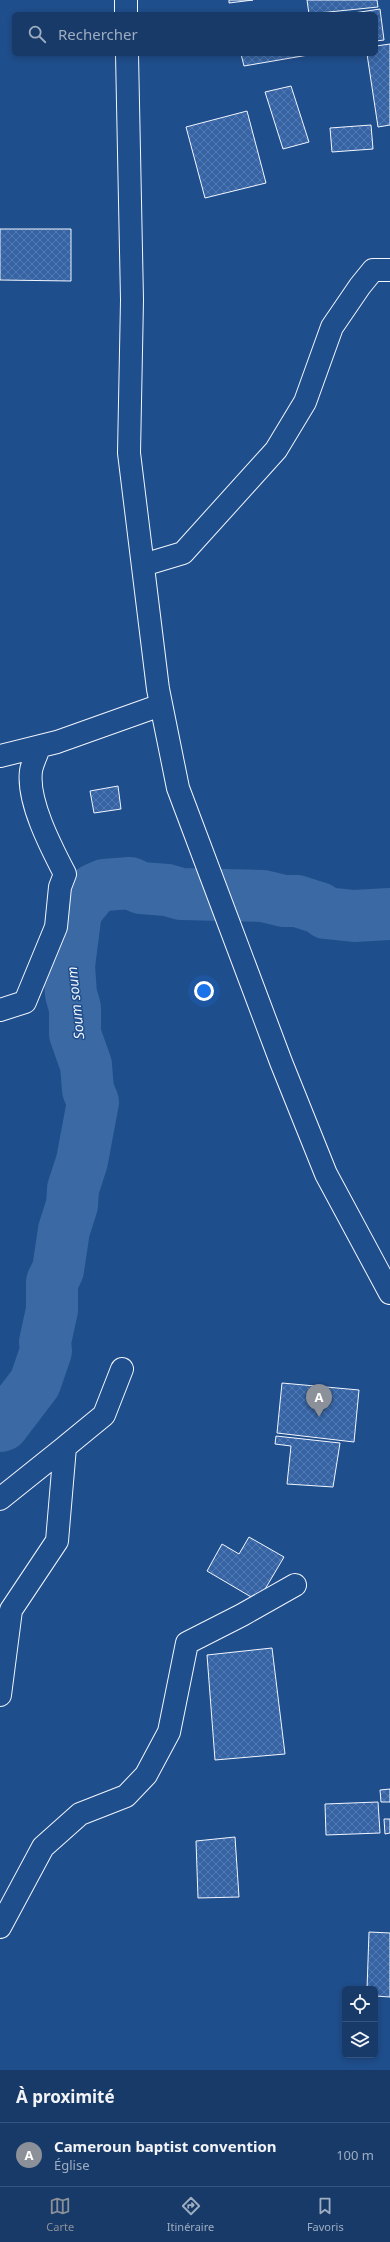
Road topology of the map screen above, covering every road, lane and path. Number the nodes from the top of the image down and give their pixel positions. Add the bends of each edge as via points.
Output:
1 (126, 0) edge
2 (126, 12) edge
3 (127, 56) edge
4 (390, 270) edge
5 (142, 565) junction
6 (161, 705) junction
7 (39, 747) junction
8 (0, 756) edge
9 (0, 1010) edge
10 (390, 1293) edge
11 (122, 1369) dead end
12 (65, 1447) junction
13 (0, 1499) edge
14 (295, 1585) dead end
15 (0, 1695) edge
16 (0, 1927) edge

1 - 2 street
3 - 5 street via 132,300 129,453
4 - 5 street via 373,270 332,327 305,402 276,450 183,554
5 - 6 street
6 - 7 street
6 - 10 street via 178,788 281,1062 326,1174
7 - 8 street
7 - 9 street via 31,772 32,797 48,840 65,874 60,887 56,927 25,1002
11 - 12 street via 104,1415
12 - 13 street
12 - 15 street via 57,1541 11,1610
14 - 16 street via 187,1643 169,1732 146,1775 126,1796 80,1814 43,1847

